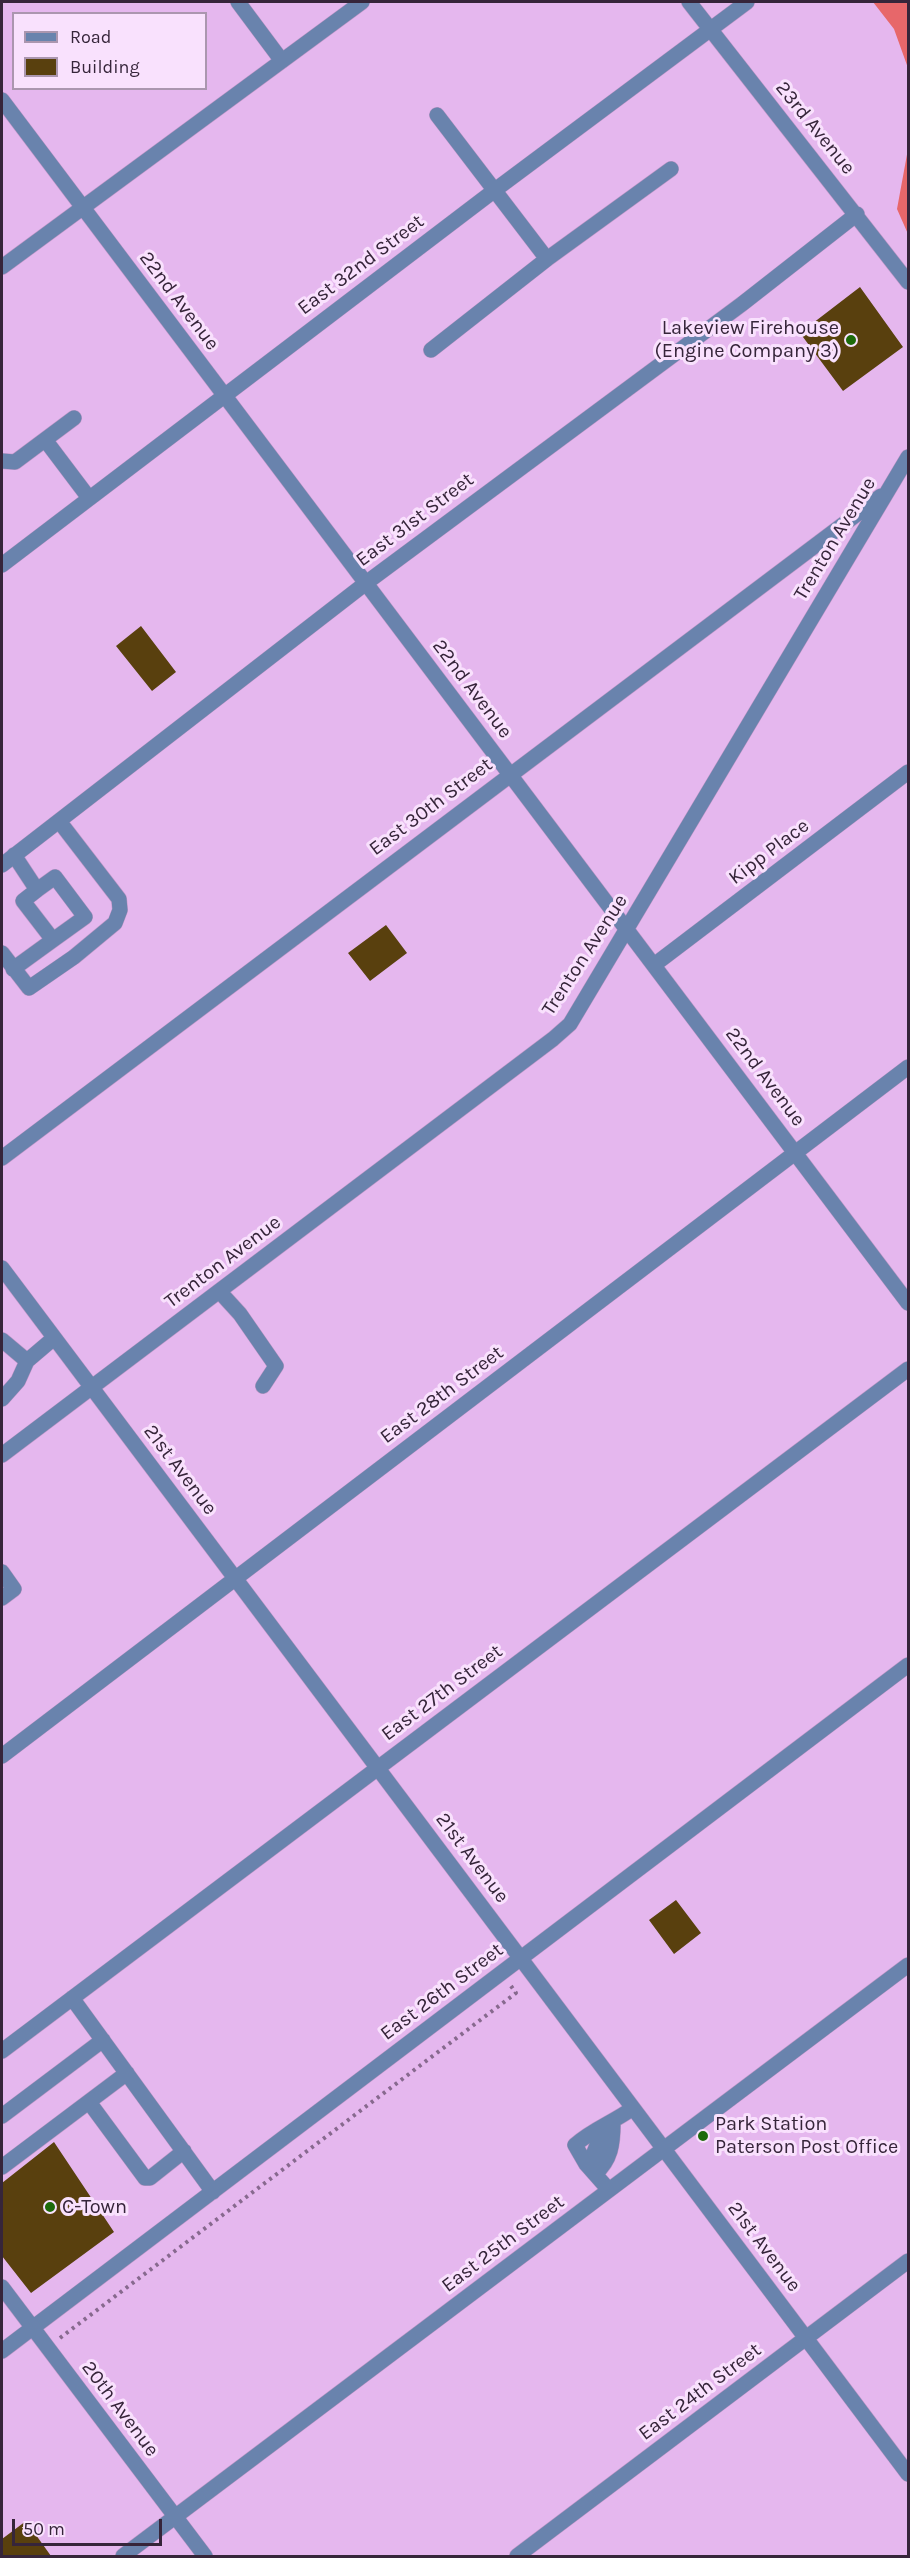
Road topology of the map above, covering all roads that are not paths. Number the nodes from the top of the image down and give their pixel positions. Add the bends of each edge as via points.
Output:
1 (238, 2) edge
2 (362, 2) edge
3 (688, 2) edge
4 (747, 2) edge
5 (709, 30) junction
6 (282, 61) junction
7 (2, 100) edge
8 (437, 115) dead end
9 (671, 169) dead end
10 (495, 190) junction
11 (82, 207) junction
12 (857, 214) junction
13 (547, 259) junction
14 (2, 267) edge
15 (909, 282) edge
16 (431, 350) dead end
17 (224, 395) junction
18 (74, 418) dead end
19 (45, 441) junction
20 (909, 457) edge
21 (2, 461) edge
22 (888, 491) junction
23 (89, 498) junction
24 (2, 565) edge
25 (366, 583) junction
26 (909, 772) edge
27 (510, 774) junction
28 (59, 821) junction
29 (8, 860) edge
30 (37, 890) junction
31 (627, 930) junction
32 (53, 940) junction
33 (2, 954) edge
34 (654, 965) junction
35 (13, 969) junction
36 (909, 1067) edge
37 (795, 1152) junction
38 (2, 1158) edge
39 (2, 1268) edge
40 (219, 1291) junction
41 (909, 1302) edge
42 (54, 1338) junction
43 (2, 1340) edge
44 (27, 1361) junction
45 (909, 1370) edge
46 (263, 1386) dead end
47 (92, 1387) junction
48 (2, 1398) edge
49 (2, 1454) edge
50 (2, 1572) edge
51 (234, 1577) junction
52 (2, 1598) edge
53 (909, 1665) edge
54 (2, 1756) edge
55 (377, 1767) junction
56 (521, 1958) junction
57 (909, 1965) edge
58 (72, 1998) junction
59 (103, 2040) junction
60 (2, 2051) edge
61 (127, 2073) junction
62 (89, 2102) junction
63 (633, 2108) junction
64 (2, 2116) edge
65 (664, 2149) junction
66 (184, 2151) junction
67 (2, 2167) edge
68 (609, 2190) junction
69 (213, 2192) junction
70 (909, 2261) edge
71 (2, 2287) edge
72 (32, 2328) junction
73 (806, 2338) junction
74 (2, 2351) edge
75 (909, 2474) edge
76 (176, 2517) junction
77 (123, 2556) edge
78 (206, 2556) edge
79 (517, 2556) edge

1 - 6 street
2 - 6 street
3 - 5 street, 23rd Avenue
4 - 5 street, East 32nd Street
5 - 10 street, East 32nd Street
5 - 12 street, 23rd Avenue
6 - 11 street
7 - 11 street, 22nd Avenue
8 - 10 street
9 - 13 street
10 - 13 street
10 - 17 street, East 32nd Street
11 - 14 street
11 - 17 street, 22nd Avenue
12 - 15 street, 23rd Avenue
12 - 25 street, East 31st Street
13 - 16 street
17 - 23 street, East 32nd Street
17 - 25 street, 22nd Avenue
18 - 19 street
19 - 21 street via 15,462
19 - 23 street
20 - 22 street, Trenton Avenue
22 - 27 street, East 30th Street
22 - 31 street, Trenton Avenue
23 - 24 street, East 32nd Street
25 - 27 street, 22nd Avenue
25 - 28 street, East 31st Street
26 - 34 street, Kipp Place
27 - 31 street, 22nd Avenue
27 - 38 street, East 30th Street
28 - 29 street, East 31st Street
28 - 35 street via 119,898 120,910 115,922 29,988
29 - 30 street
30 - 32 street via 23,901
30 - 32 street via 55,877 85,917
31 - 34 street, 22nd Avenue
31 - 40 street, Trenton Avenue via 570,1024 554,1039
32 - 35 street
33 - 35 street
34 - 37 street, 22nd Avenue
36 - 37 street, East 28th Street
37 - 41 street, 22nd Avenue
37 - 51 street, East 28th Street
39 - 42 street, 21st Avenue
40 - 46 street via 276,1366
40 - 47 street, Trenton Avenue
42 - 44 street
42 - 47 street, 21st Avenue
43 - 44 street
44 - 48 street via 18,1381
45 - 55 street, East 27th Street
47 - 49 street, Trenton Avenue
47 - 51 street, 21st Avenue
50 - 52 street via 14,1589
51 - 54 street, East 28th Street
51 - 55 street, 21st Avenue
53 - 56 street, East 26th Street
55 - 56 street, 21st Avenue
55 - 58 street, East 27th Street
56 - 63 street, 21st Avenue
56 - 69 street, East 26th Street
57 - 65 street, East 25th Street
58 - 59 street
58 - 60 street, East 27th Street
59 - 61 street
59 - 64 street
61 - 62 street
61 - 66 street
62 - 66 street via 145,2178
62 - 67 street
63 - 65 street, 21st Avenue
63 - 68 street via 599,2140 591,2160 595,2174
65 - 68 street, East 25th Street
65 - 73 street, 21st Avenue
66 - 69 street
68 - 76 street, East 25th Street
69 - 72 street, East 26th Street
70 - 73 street, East 24th Street
71 - 72 street, 20th Avenue
72 - 74 street, East 26th Street
72 - 76 street, 20th Avenue
73 - 75 street, 21st Avenue
73 - 79 street, East 24th Street
76 - 77 street, East 25th Street
76 - 78 street, 20th Avenue

